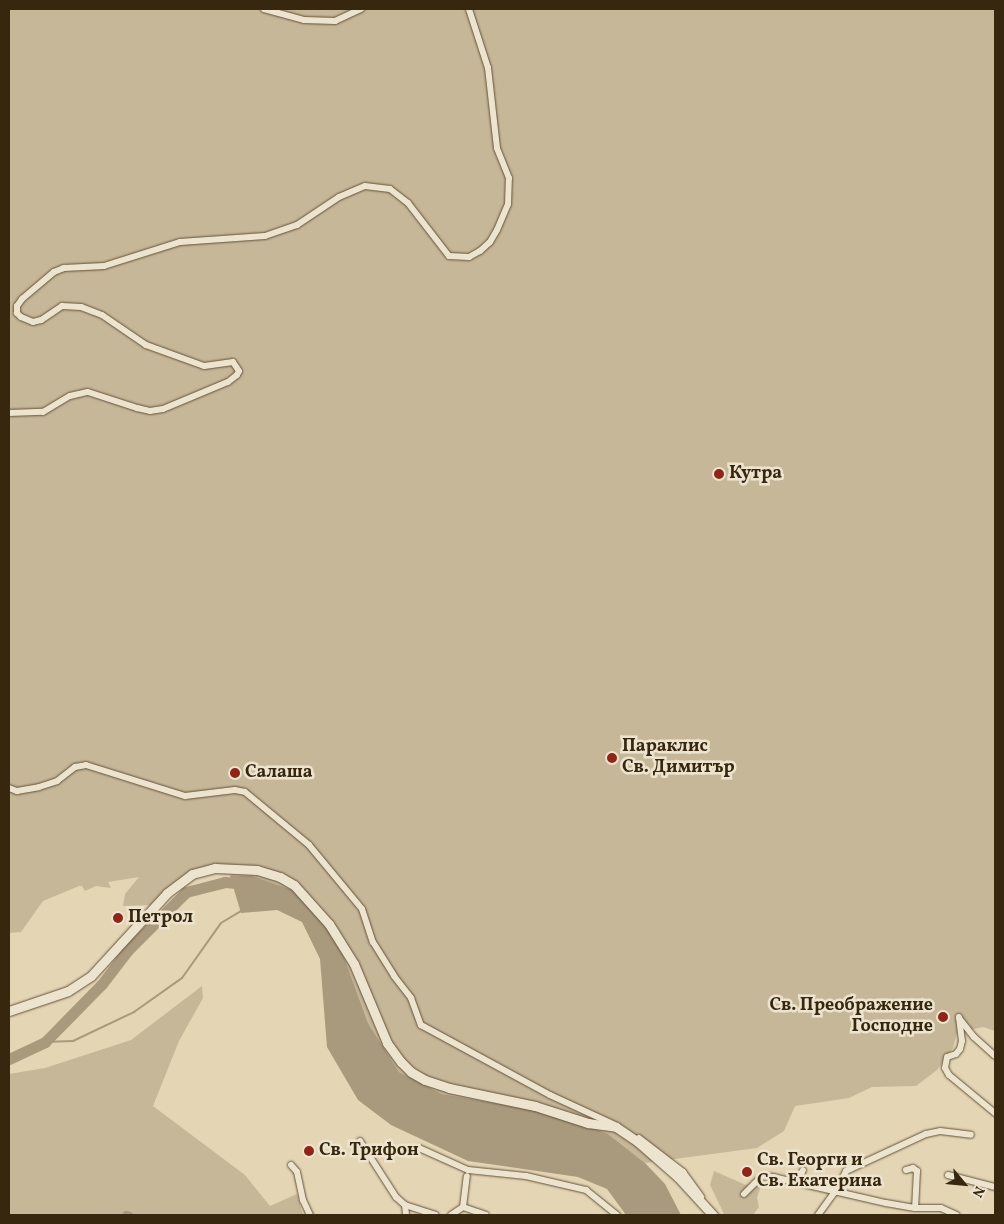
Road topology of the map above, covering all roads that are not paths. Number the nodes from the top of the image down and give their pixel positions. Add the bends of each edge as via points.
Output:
1 (264, 9) edge
2 (362, 9) edge
3 (469, 9) edge
4 (9, 413) edge
5 (9, 788) edge
6 (9, 1011) edge
7 (995, 1056) edge
8 (995, 1113) edge
9 (971, 1135) dead end
10 (360, 1141) dead end
11 (419, 1148) dead end
12 (291, 1165) dead end
13 (804, 1170) dead end
14 (906, 1170) dead end
15 (948, 1175) dead end
16 (467, 1176) dead end
17 (797, 1183) junction
18 (995, 1187) edge
19 (835, 1192) junction
20 (744, 1194) dead end
21 (405, 1205) junction
22 (463, 1207) junction
23 (915, 1208) junction
24 (310, 1215) edge
25 (406, 1215) edge
26 (436, 1215) edge
27 (451, 1215) edge
28 (486, 1215) edge
29 (617, 1215) edge
30 (713, 1215) edge
31 (818, 1215) edge
32 (957, 1215) edge

1 - 2 street via 304,20 335,21
3 - 4 street via 488,68 497,148 509,178 508,204 490,242 480,251 469,256 449,256 408,203 390,189 366,186 339,197 297,225 266,236 180,242 104,266 64,268 54,272 22,299 17,306 21,317 33,322 62,306 81,307 154,348 204,366 233,362 240,370 228,382 163,409 150,411 88,392 70,396 43,412
5 - 30 street via 17,791 38,787 57,781 75,767 86,765 185,796 235,790 245,792 309,845 362,909 376,948 412,998 422,1025 550,1095 596,1114 639,1138 683,1172
6 - 30 main road via 68,991 91,976 167,892 192,874 215,868 264,872 294,885 329,924 354,964 387,1043 411,1072 449,1088 616,1127 678,1177
7 - 8 street via 974,1038 959,1017 960,1049 948,1057 945,1068
9 - 19 street via 940,1131 926,1134 846,1171
10 - 21 street via 396,1198
11 - 29 street via 468,1170 526,1176 586,1190
12 - 24 street via 297,1172
13 - 17 street
14 - 23 street via 913,1168 917,1171
15 - 18 street
16 - 22 street
17 - 19 street
17 - 20 street via 762,1176
19 - 23 street
19 - 31 street
21 - 25 street
21 - 26 street
22 - 27 street
22 - 28 street
23 - 32 street via 941,1208

